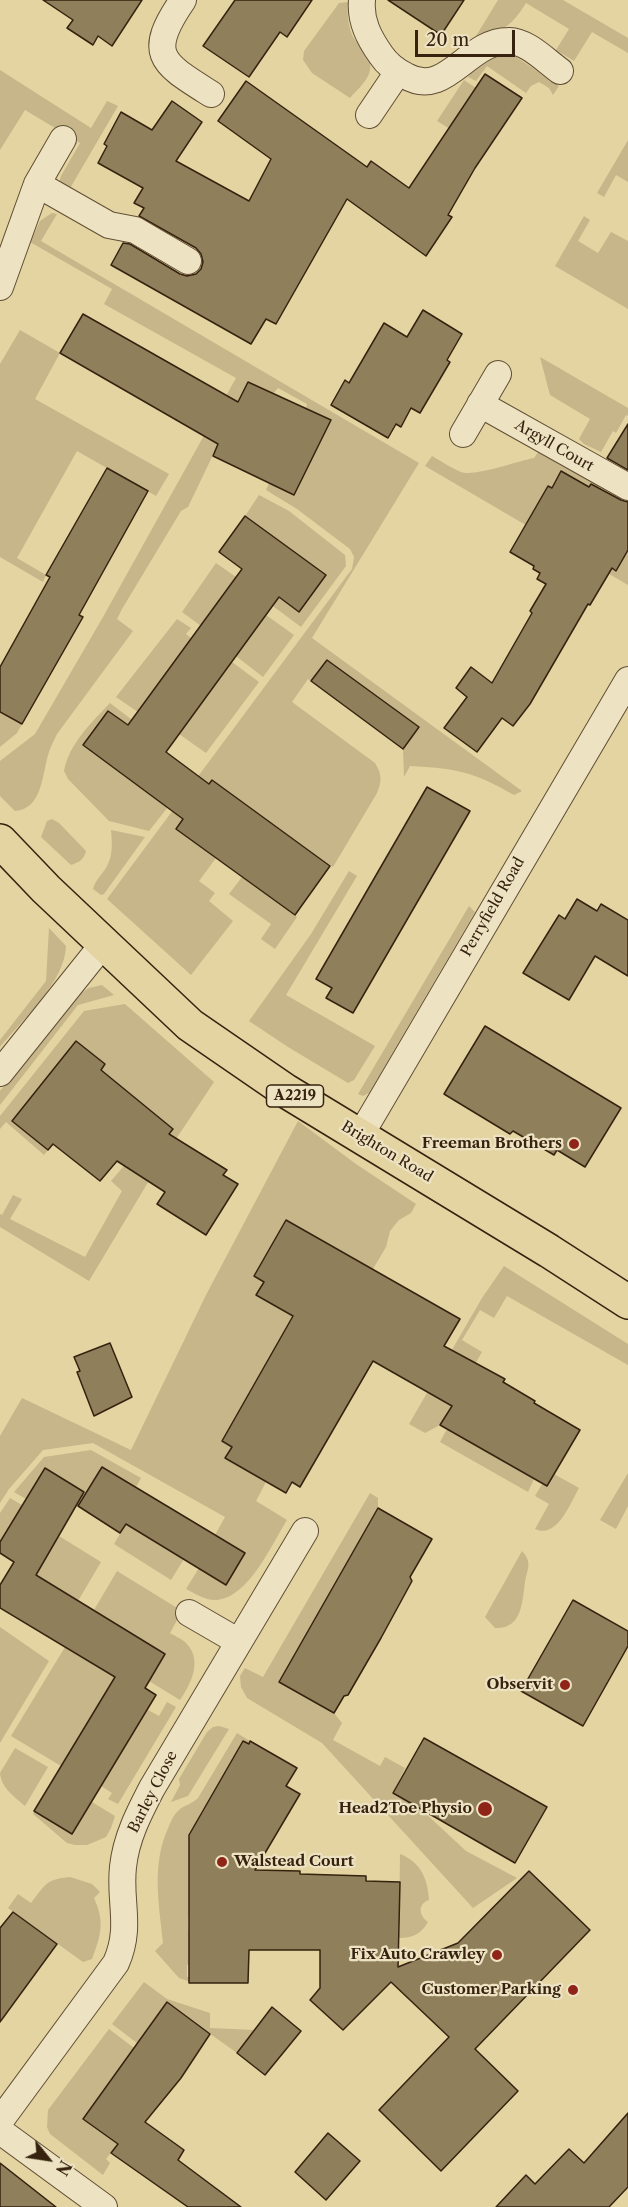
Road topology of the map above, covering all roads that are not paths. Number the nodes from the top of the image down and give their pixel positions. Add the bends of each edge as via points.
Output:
1 (183, 0) edge
2 (362, 0) edge
3 (560, 71) dead end
4 (398, 72) junction
5 (211, 94) dead end
6 (369, 115) dead end
7 (63, 139) dead end
8 (37, 184) junction
9 (188, 261) dead end
10 (0, 287) edge
11 (498, 374) dead end
12 (480, 404) junction
13 (463, 434) dead end
14 (628, 488) edge
15 (628, 680) edge
16 (0, 841) edge
17 (104, 943) junction
18 (0, 1073) edge
19 (360, 1136) junction
20 (628, 1302) edge
21 (305, 1531) dead end
22 (189, 1613) dead end
23 (239, 1642) junction
24 (0, 2121) edge
25 (0, 2131) edge
26 (104, 2207) edge

1 - 5 street via 167,23 162,42 164,58 178,73
2 - 4 street via 366,29 385,61
3 - 4 street via 511,40 478,50 432,82 414,81
4 - 6 street
7 - 8 street
8 - 9 street via 109,225 135,230
8 - 10 street
11 - 12 street
12 - 13 street
12 - 14 street, Argyll Court
15 - 19 street, Perryfield Road
16 - 17 main road, Brighton Road / A2219
17 - 18 street
17 - 19 main road, Brighton Road / A2219 via 190,1025
19 - 20 main road, Brighton Road / A2219
21 - 23 street, Barley Close
22 - 23 street
23 - 24 street, Barley Close via 152,1788 131,1831 123,1869 125,1930 116,1963
25 - 26 street

